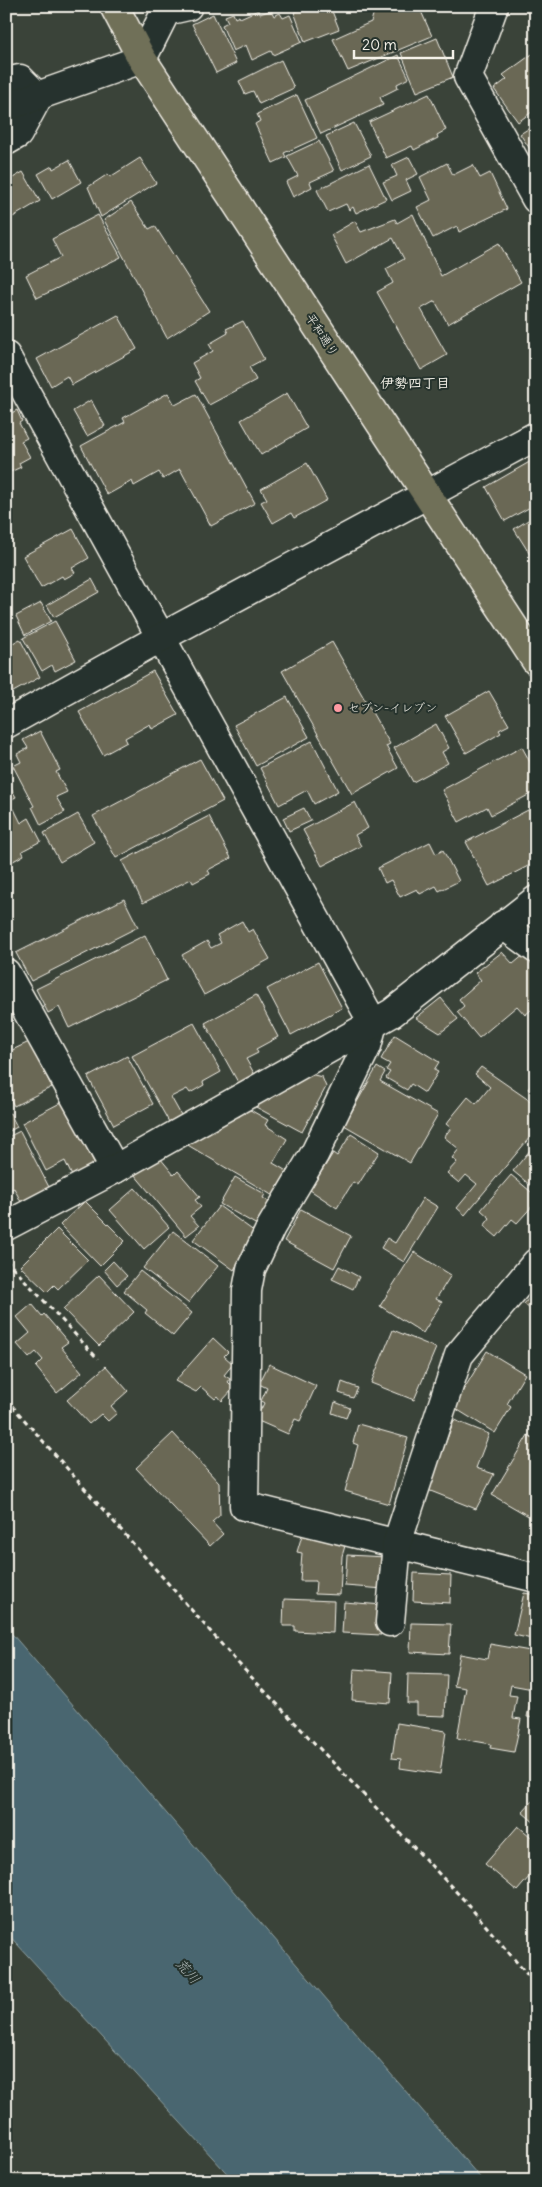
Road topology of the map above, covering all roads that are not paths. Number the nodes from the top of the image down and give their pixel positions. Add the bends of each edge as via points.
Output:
1 (114, 6) edge
2 (188, 6) edge
3 (494, 6) edge
4 (142, 59) junction
5 (6, 82) edge
6 (38, 97) junction
7 (6, 107) edge
8 (6, 141) edge
9 (536, 199) edge
10 (6, 356) edge
11 (536, 436) edge
12 (427, 496) junction
13 (160, 638) junction
14 (536, 661) edge
15 (6, 724) edge
16 (536, 900) edge
17 (503, 925) junction
18 (536, 949) edge
19 (6, 973) edge
20 (373, 1022) junction
21 (115, 1169) junction
22 (6, 1226) edge
23 (536, 1263) edge
24 (397, 1543) junction
25 (536, 1578) edge
26 (390, 1622) dead end

1 - 4 highway, 平和通り
2 - 4 street via 166,11
3 - 9 street via 468,78
4 - 6 street
4 - 12 highway, 平和通り
5 - 6 street via 20,79
6 - 7 street
6 - 8 street via 18,134
10 - 13 street
11 - 12 street
12 - 13 street
12 - 14 highway, 平和通り
13 - 15 street
13 - 20 street
16 - 17 street
17 - 18 street
17 - 20 street via 392,1013
19 - 21 street
20 - 21 street
20 - 24 street via 368,1046 316,1153 271,1227 251,1269 247,1290 244,1506
21 - 22 street
23 - 24 street via 459,1355
24 - 25 street
24 - 26 street

